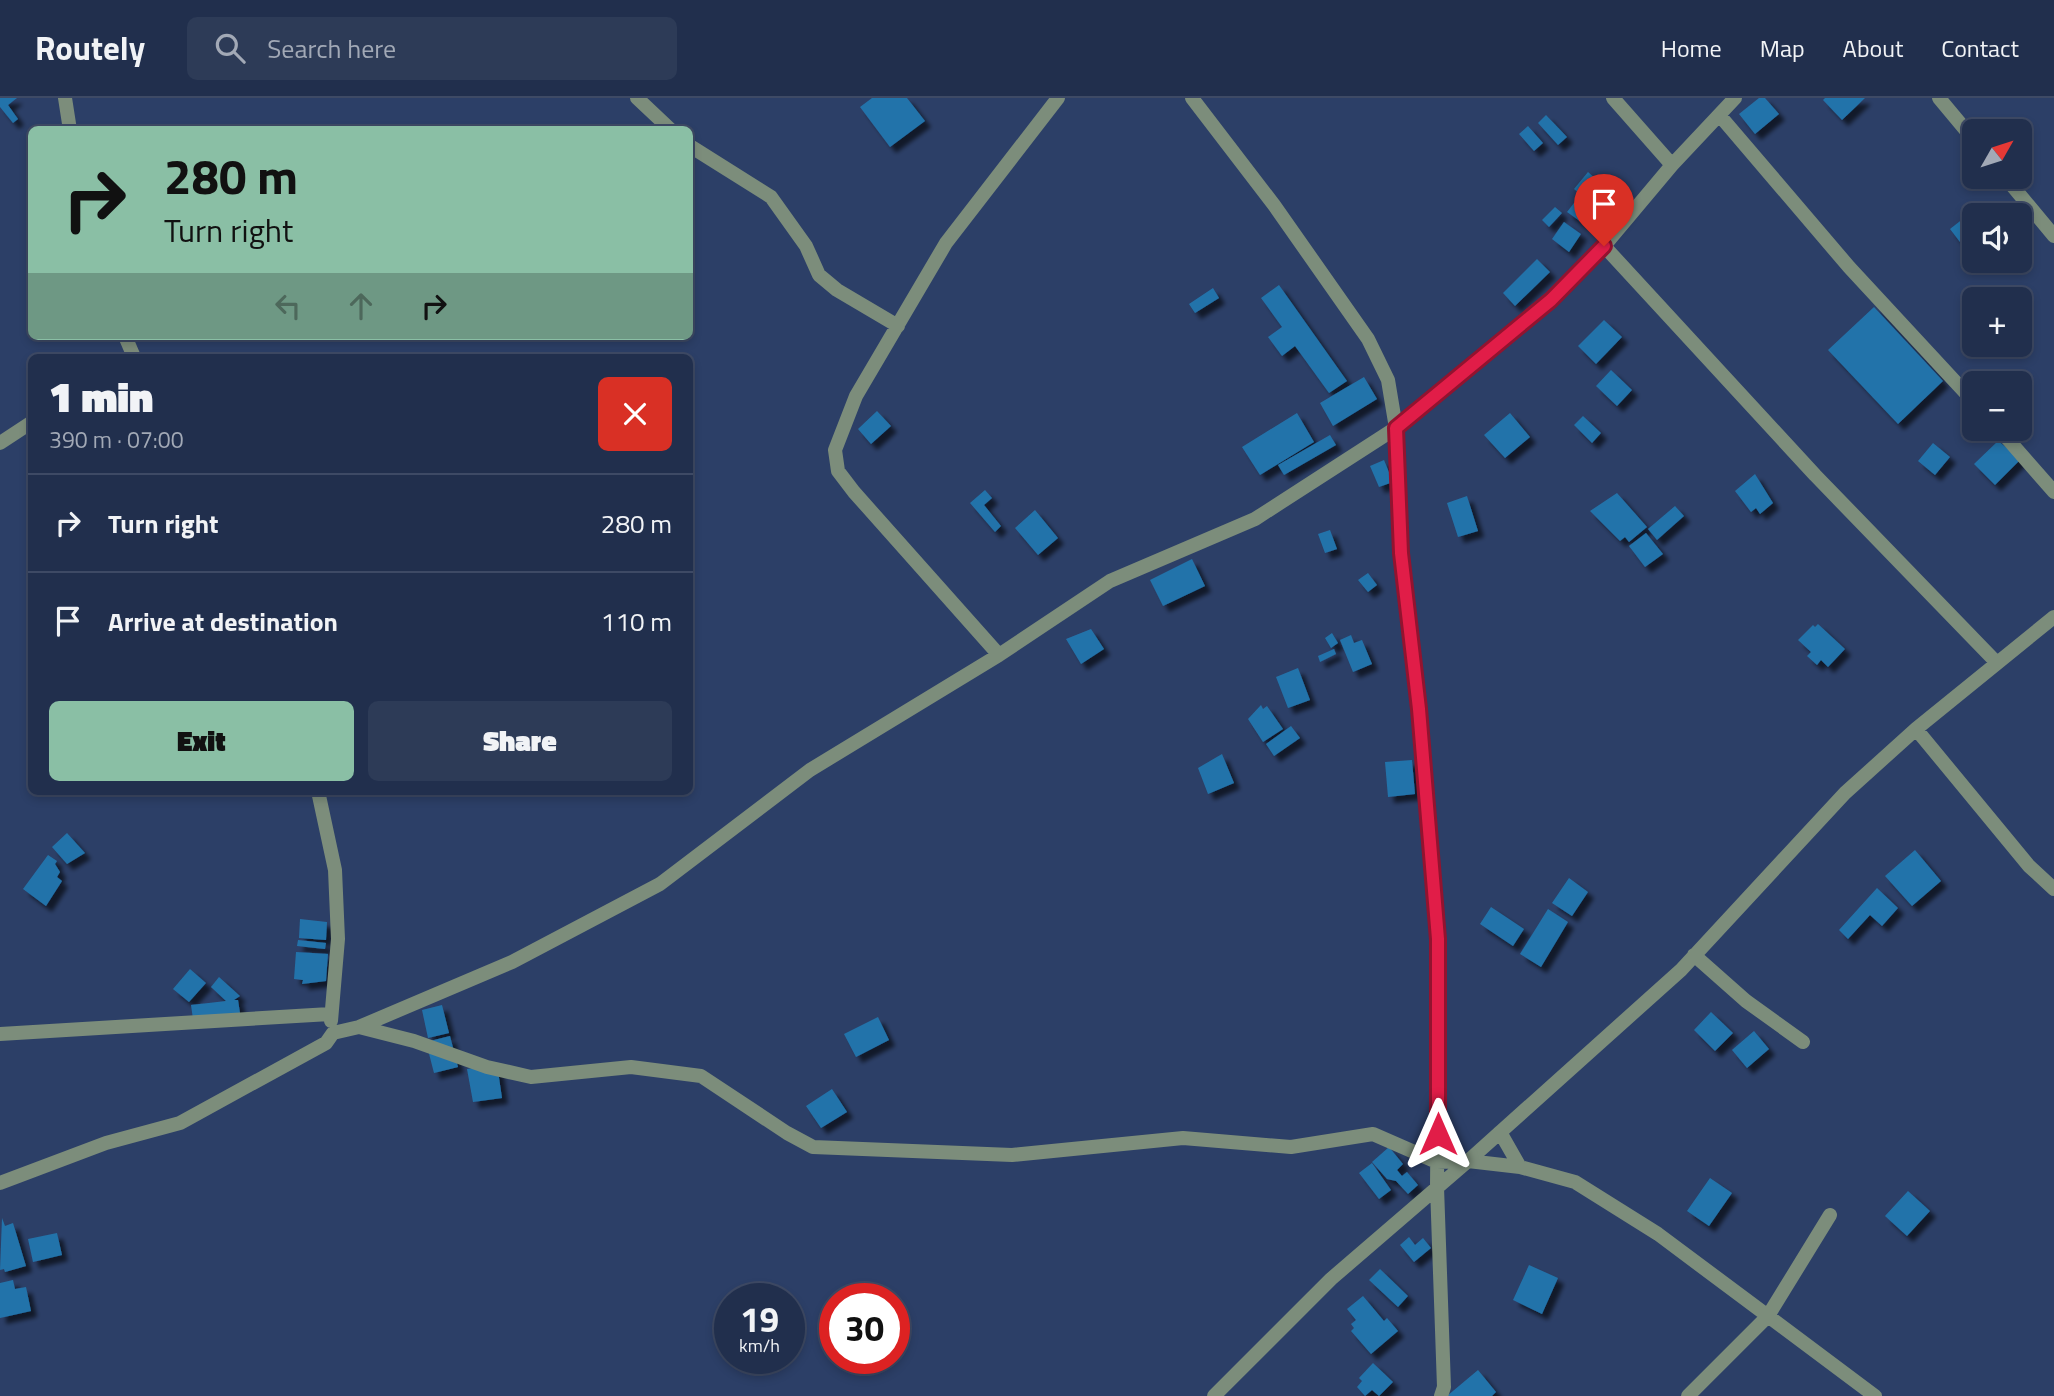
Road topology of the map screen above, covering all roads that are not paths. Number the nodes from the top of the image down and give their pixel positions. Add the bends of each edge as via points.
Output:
1 (65, 98) edge
2 (637, 98) edge
3 (1058, 98) edge
4 (1192, 98) edge
5 (1613, 98) edge
6 (1735, 98) edge
7 (1947, 101) edge
8 (1721, 117) junction
9 (1962, 123) edge
10 (69, 126) edge
11 (667, 126) edge
12 (693, 148) edge
13 (1672, 165) junction
14 (2015, 189) edge
15 (2054, 236) edge
16 (1604, 246) junction
17 (898, 326) junction
18 (1962, 389) edge
19 (28, 425) edge
20 (1396, 428) junction
21 (2009, 441) edge
22 (0, 443) edge
23 (2054, 492) edge
24 (2054, 617) edge
25 (999, 655) junction
26 (1997, 663) junction
27 (1916, 729) junction
28 (319, 795) edge
29 (2054, 889) edge
30 (1694, 955) junction
31 (330, 1014) junction
32 (359, 1027) junction
33 (334, 1033) junction
34 (0, 1034) edge
35 (1803, 1042) dead end
36 (1500, 1132) junction
37 (1468, 1161) junction
38 (1437, 1162) junction
39 (1520, 1167) junction
40 (0, 1184) edge
41 (1437, 1187) junction
42 (1830, 1215) dead end
43 (1768, 1316) junction
44 (1214, 1396) edge
45 (1441, 1396) edge
46 (1688, 1396) edge
47 (1875, 1396) edge

1 - 10 street
2 - 11 street
3 - 17 street via 946,243
4 - 20 street via 1368,339 1388,380
5 - 13 street
6 - 8 street
7 - 9 street
8 - 13 street
8 - 18 street via 1849,267
12 - 17 street via 771,197 806,246 819,275
13 - 16 street
14 - 15 street
16 - 20 street via 1551,300
16 - 26 street via 1815,475
17 - 25 street via 856,396 835,450 838,471
19 - 22 street
20 - 25 street via 1255,519 1110,581
20 - 38 street via 1401,553 1438,939
21 - 23 street
24 - 26 street
25 - 32 street via 810,770 660,884 512,962
26 - 27 street
27 - 29 street via 2029,866
27 - 30 street via 1845,793
28 - 31 street via 335,870 338,939
30 - 35 street via 1746,1001
30 - 36 street
31 - 33 street
31 - 34 street
32 - 33 street
32 - 38 street via 531,1077 631,1067 701,1076 813,1147 1012,1155 1183,1138 1291,1147 1373,1134
33 - 40 street via 326,1043 180,1123 106,1143
36 - 37 street
36 - 39 street
37 - 38 street
37 - 39 street
37 - 41 street
38 - 41 street
39 - 43 street via 1575,1182 1658,1234
41 - 44 street via 1331,1279
41 - 45 street
42 - 43 street
43 - 46 street
43 - 47 street

